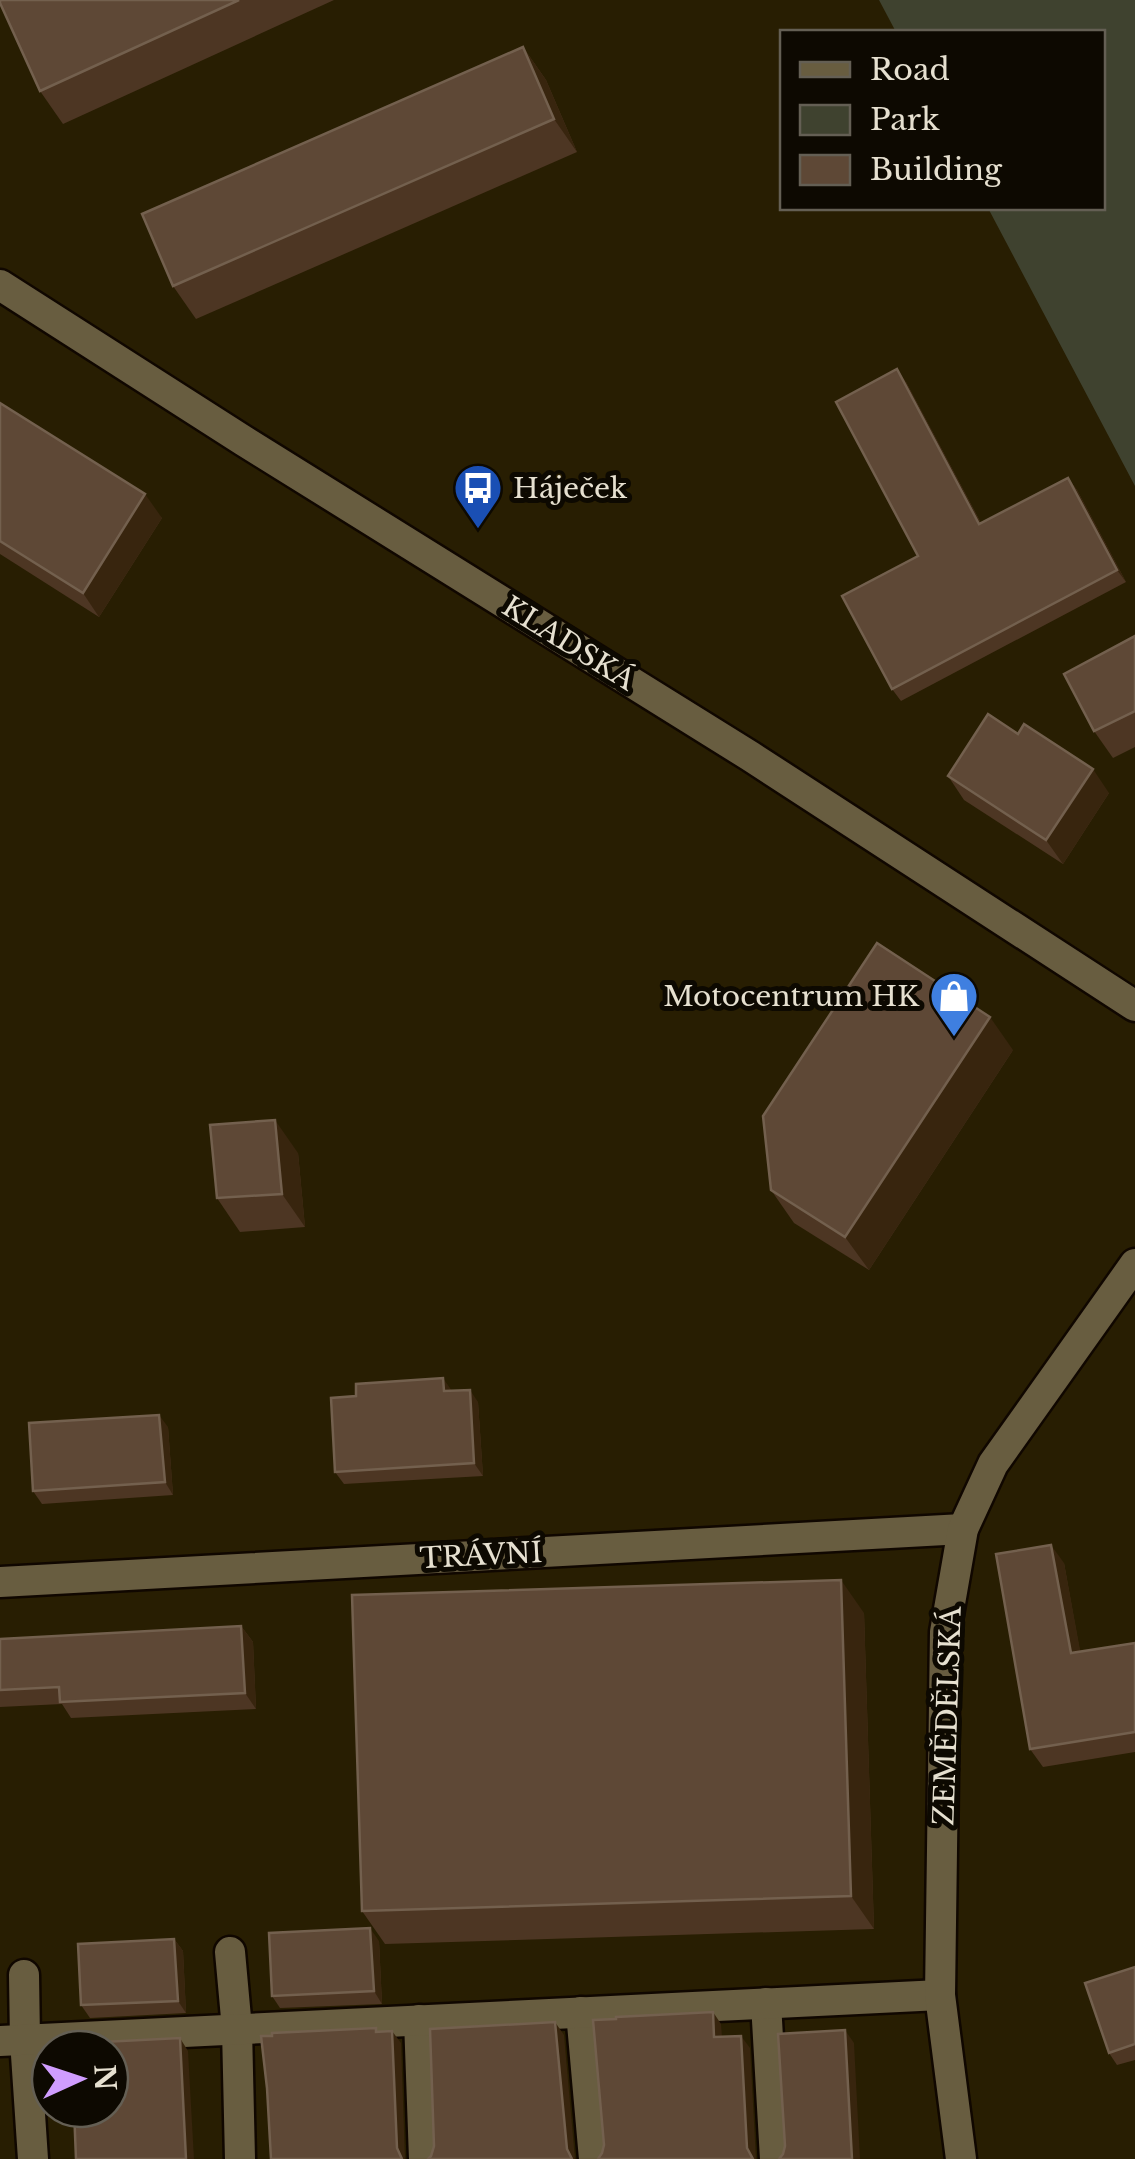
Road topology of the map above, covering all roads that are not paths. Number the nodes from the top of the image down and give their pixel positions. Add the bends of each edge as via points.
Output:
1 (0, 286) edge
2 (1135, 1006) edge
3 (1135, 1264) edge
4 (963, 1529) junction
5 (0, 1582) edge
6 (230, 1952) dead end
7 (24, 1975) dead end
8 (940, 1995) junction
9 (766, 2003) junction
10 (581, 2012) junction
11 (419, 2020) junction
12 (237, 2029) junction
13 (12, 2040) edge
14 (33, 2159) edge
15 (240, 2159) edge
16 (424, 2159) edge
17 (594, 2159) edge
18 (775, 2159) edge
19 (961, 2159) edge

1 - 2 street, KLADSKÁ
3 - 4 street, ZEMĚDĚLSKÁ via 993,1464
4 - 5 street, TRÁVNÍ
4 - 8 street, ZEMĚDĚLSKÁ via 945,1632
6 - 12 street
7 - 13 street
8 - 9 street
8 - 19 street, ZEMĚDĚLSKÁ
9 - 10 street
9 - 18 street
10 - 11 street
10 - 17 street
11 - 12 street
11 - 16 street
12 - 13 street
12 - 15 street
13 - 14 street

